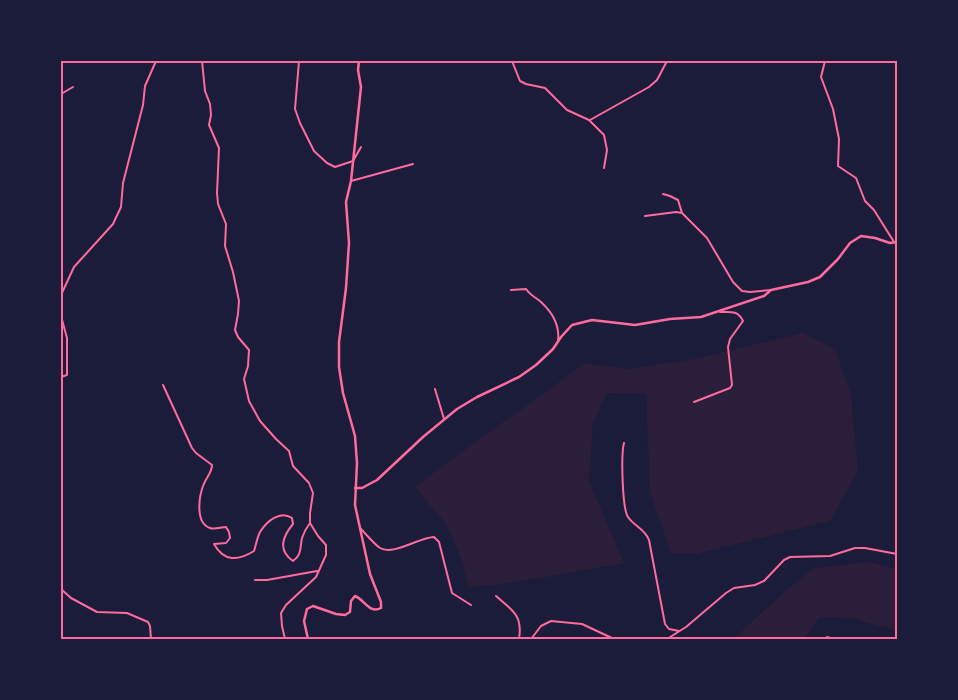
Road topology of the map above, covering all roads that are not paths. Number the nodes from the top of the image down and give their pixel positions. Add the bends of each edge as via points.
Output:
1 (156, 61) edge
2 (202, 61) edge
3 (299, 61) edge
4 (359, 61) edge
5 (512, 61) edge
6 (667, 61) edge
7 (825, 61) edge
8 (73, 87) dead end
9 (61, 94) edge
10 (589, 120) junction
11 (361, 147) dead end
12 (353, 161) junction
13 (413, 164) dead end
14 (604, 168) dead end
15 (351, 181) junction
16 (663, 194) dead end
17 (682, 214) junction
18 (645, 216) dead end
19 (895, 242) edge
20 (511, 290) dead end
21 (771, 290) junction
22 (61, 295) edge
23 (718, 312) junction
24 (61, 316) edge
25 (558, 344) junction
26 (61, 377) edge
27 (163, 385) dead end
28 (435, 389) dead end
29 (694, 402) dead end
30 (444, 419) junction
31 (624, 443) dead end
32 (355, 488) junction
33 (310, 522) junction
34 (360, 528) junction
35 (897, 554) edge
36 (317, 571) junction
37 (255, 580) dead end
38 (61, 589) edge
39 (496, 596) dead end
40 (471, 605) dead end
41 (679, 631) junction
42 (826, 637) dead end
43 (151, 639) edge
44 (286, 639) edge
45 (308, 639) edge
46 (519, 639) edge
47 (532, 639) edge
48 (614, 639) edge
49 (667, 639) edge
50 (833, 639) edge

1 - 22 street via 144,86 143,105 123,183 121,207 112,224 74,267
2 - 33 street via 210,109 209,125 219,148 216,193 226,224 225,246 239,301 235,330 249,350 245,388 260,421 289,450 293,466 314,493
3 - 12 street via 295,109 314,151 335,167
4 - 12 street via 361,87
5 - 10 street via 520,81 545,88 567,110
6 - 10 street via 658,80 649,87
7 - 19 street via 821,77 839,139 838,166 856,178 865,201
8 - 9 street
10 - 14 street via 606,139
11 - 12 street
12 - 15 street
13 - 15 street
15 - 32 street via 346,202 349,242 339,358 343,393 355,436
16 - 17 street via 678,200
17 - 18 street
17 - 21 street via 707,238 733,282 742,291
19 - 21 street via 861,236 850,243 820,277
20 - 25 street via 526,289 540,301 558,326
21 - 23 street via 764,296
23 - 25 street via 636,325 585,321 572,325
23 - 29 street via 734,312 743,321 728,347 732,385
24 - 26 street via 67,348 67,375
25 - 30 street via 519,377 477,397
27 - 33 street via 192,448 212,464 212,471 202,487 200,512 208,528 226,527 229,532 230,538 226,543 214,544 221,554 232,558 254,551 266,524 281,514 287,514 293,524 283,541 288,558 293,561 298,558 303,534
28 - 30 street
30 - 32 street via 377,480
31 - 41 street via 622,480 626,514 647,534 665,624 669,629
32 - 34 street
33 - 36 street via 326,545 326,555
34 - 40 street via 384,550 434,537 439,542 452,593
34 - 45 street via 381,608 370,609 355,596 350,612 345,615 313,606 307,609 304,620
35 - 41 street via 855,548 830,556 790,557 764,581 726,592
36 - 37 street
36 - 44 street via 316,577 281,613
38 - 43 street via 98,612 127,612 148,622
39 - 46 street via 520,620
41 - 49 street
42 - 50 street
47 - 48 street via 541,626 551,621 582,624

